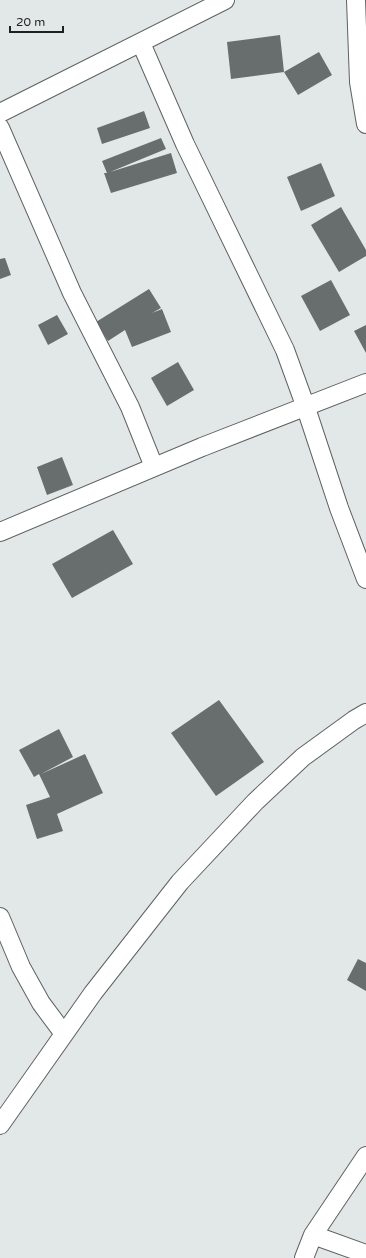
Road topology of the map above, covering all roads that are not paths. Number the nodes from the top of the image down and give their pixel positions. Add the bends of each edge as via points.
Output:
1 (225, 0) edge
2 (356, 0) edge
3 (141, 43) junction
4 (0, 113) edge
5 (366, 124) edge
6 (0, 128) edge
7 (366, 382) edge
8 (305, 405) junction
9 (154, 467) junction
10 (1, 529) edge
11 (366, 579) edge
12 (366, 713) edge
13 (0, 918) edge
14 (64, 1034) junction
15 (0, 1125) edge
16 (366, 1156) edge
17 (313, 1235) junction
18 (366, 1254) edge
19 (304, 1258) edge

1 - 3 street
2 - 5 street via 359,82
3 - 4 street
3 - 8 street via 185,144 285,350
6 - 9 street via 72,293 130,407
7 - 8 street
8 - 9 street
8 - 11 street
9 - 10 street
12 - 14 street via 303,757 255,802 180,882
13 - 14 street via 21,967 41,1003
14 - 15 street
16 - 17 street
17 - 18 street
17 - 19 street

